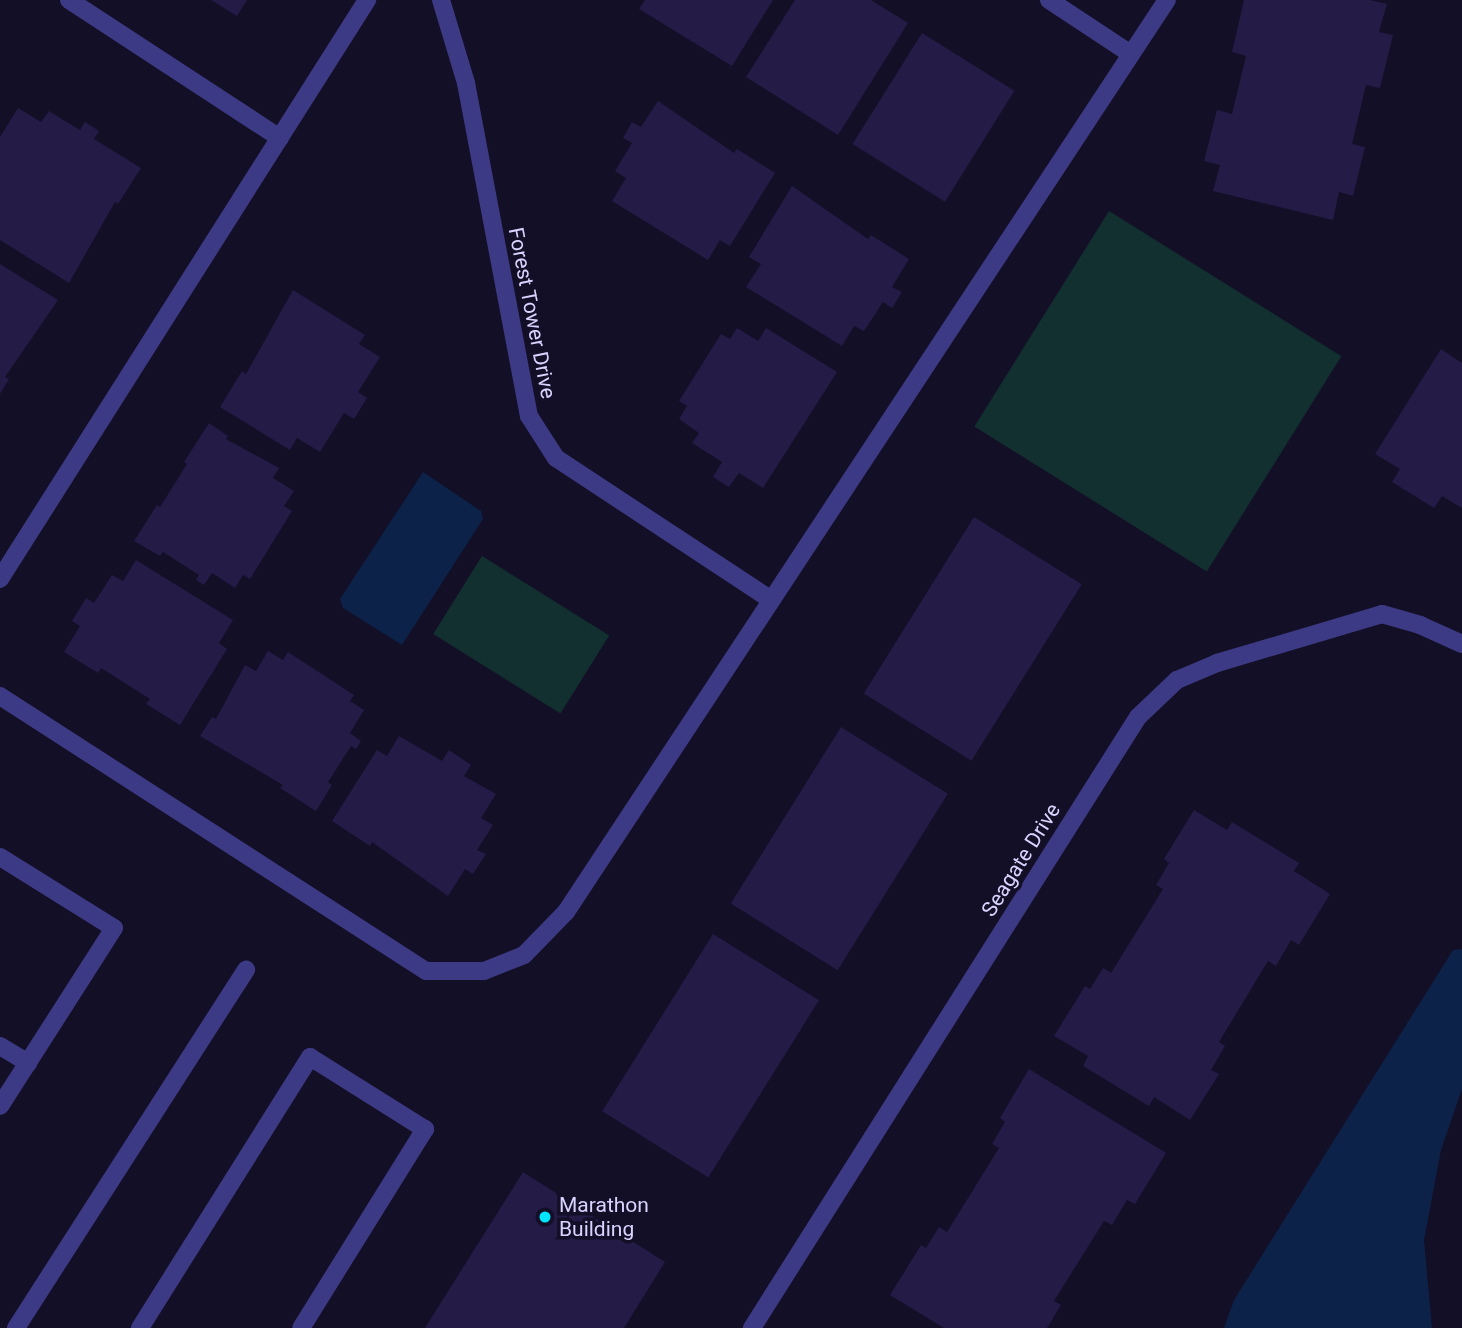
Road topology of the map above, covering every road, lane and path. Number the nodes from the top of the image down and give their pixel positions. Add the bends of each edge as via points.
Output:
1 (69, 0) edge
2 (367, 0) edge
3 (441, 0) edge
4 (1049, 0) edge
5 (1167, 0) edge
6 (1131, 54) junction
7 (280, 138) junction
8 (0, 579) edge
9 (771, 600) junction
10 (1462, 644) edge
11 (0, 696) edge
12 (0, 857) edge
13 (246, 970) dead end
14 (0, 1046) edge
15 (28, 1063) junction
16 (0, 1106) edge
17 (16, 1328) edge
18 (140, 1328) edge
19 (301, 1328) edge
20 (752, 1328) edge

1 - 7 lane
2 - 7 lane
3 - 9 lane, Forest Tower Drive via 466,83 528,416 556,458
4 - 6 lane
5 - 6 lane
6 - 9 lane
7 - 8 lane
9 - 11 lane via 566,912 524,955 484,971 426,971
10 - 20 lane, Seagate Drive via 1382,614 1217,663 1177,680 1138,717
12 - 15 lane via 114,928
13 - 17 lane
14 - 15 lane
15 - 16 lane
18 - 19 lane via 310,1057 425,1129

